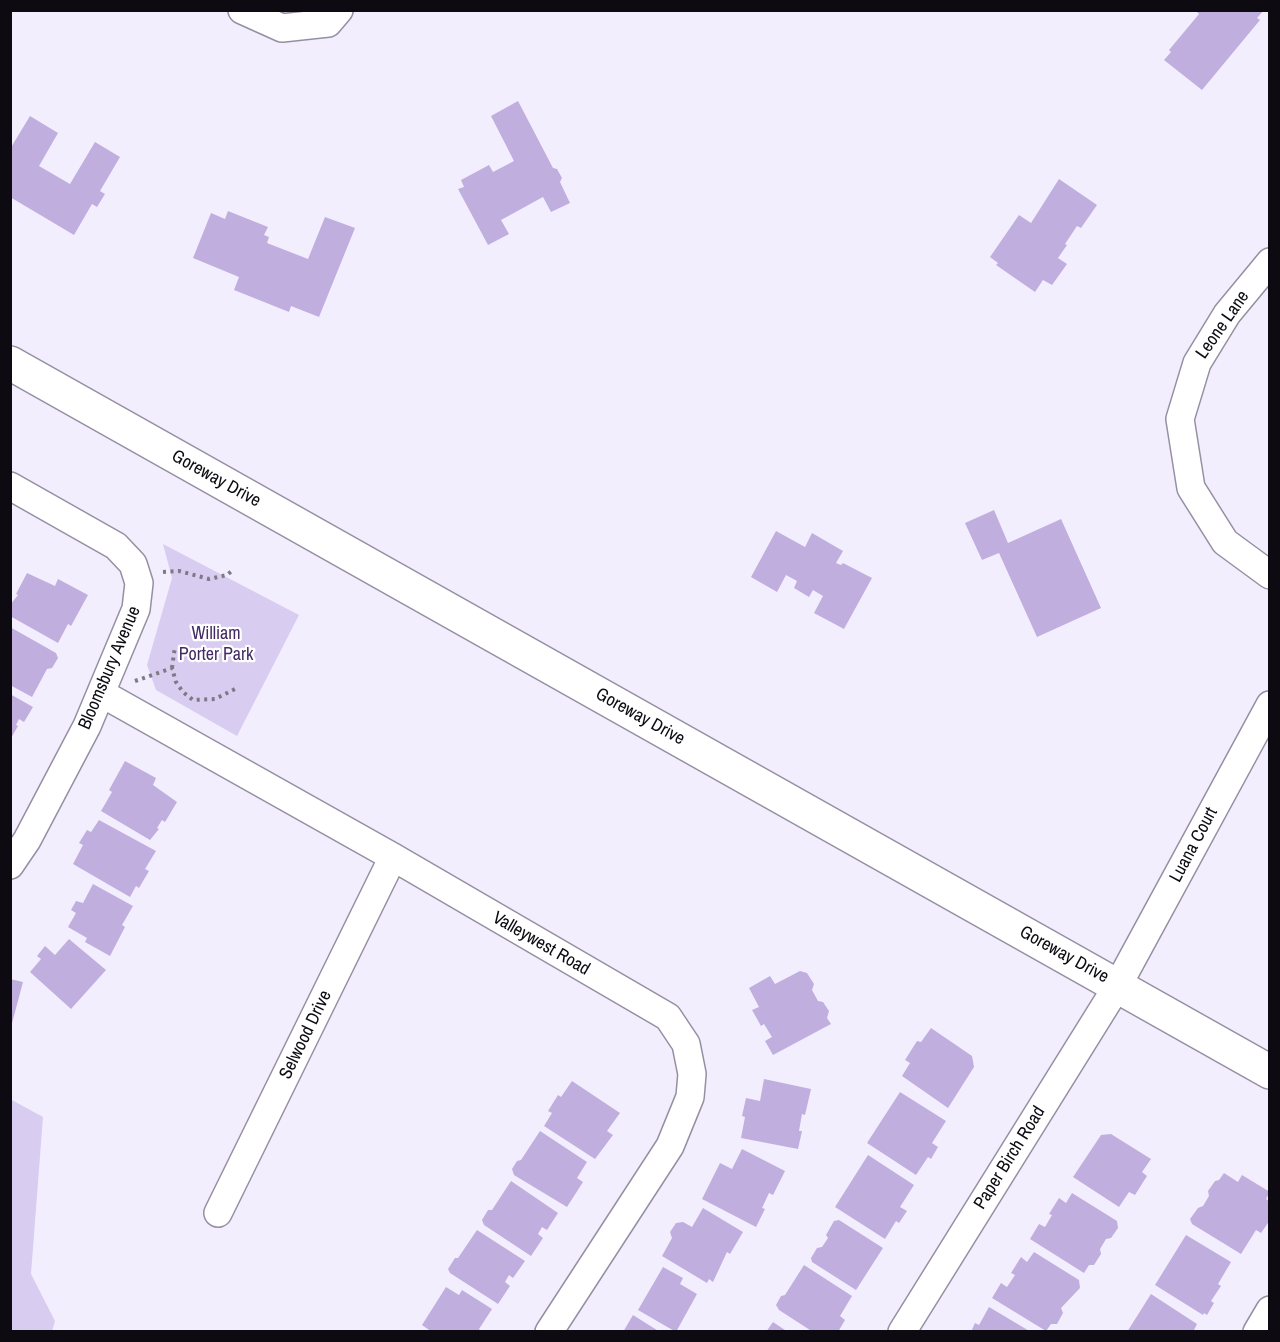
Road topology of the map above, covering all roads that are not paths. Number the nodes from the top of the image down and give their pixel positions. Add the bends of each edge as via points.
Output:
1 (242, 10) edge
2 (339, 10) edge
3 (1269, 262) edge
4 (10, 363) edge
5 (10, 486) edge
6 (1269, 575) edge
7 (101, 693) junction
8 (1269, 705) edge
9 (393, 857) junction
10 (10, 866) edge
11 (1118, 985) junction
12 (1269, 1071) edge
13 (218, 1213) dead end
14 (1269, 1310) edge
15 (549, 1332) edge
16 (902, 1332) edge
17 (1257, 1332) edge

1 - 2 street via 282,28 328,23
3 - 6 street, Leone Lane via 1227,314 1197,363 1180,419 1191,488 1225,542
4 - 11 street, Goreway Drive
5 - 7 street, Bloomsbury Avenue via 116,546 133,564 139,583 136,609
7 - 9 street, Valleywest Road
7 - 10 street, Bloomsbury Avenue
8 - 11 street, Luana Court
9 - 13 street, Selwood Drive
9 - 15 street, Valleywest Road via 668,1017 686,1044 692,1074 690,1097 670,1146
11 - 12 street, Goreway Drive
11 - 16 street, Paper Birch Road
14 - 17 street

